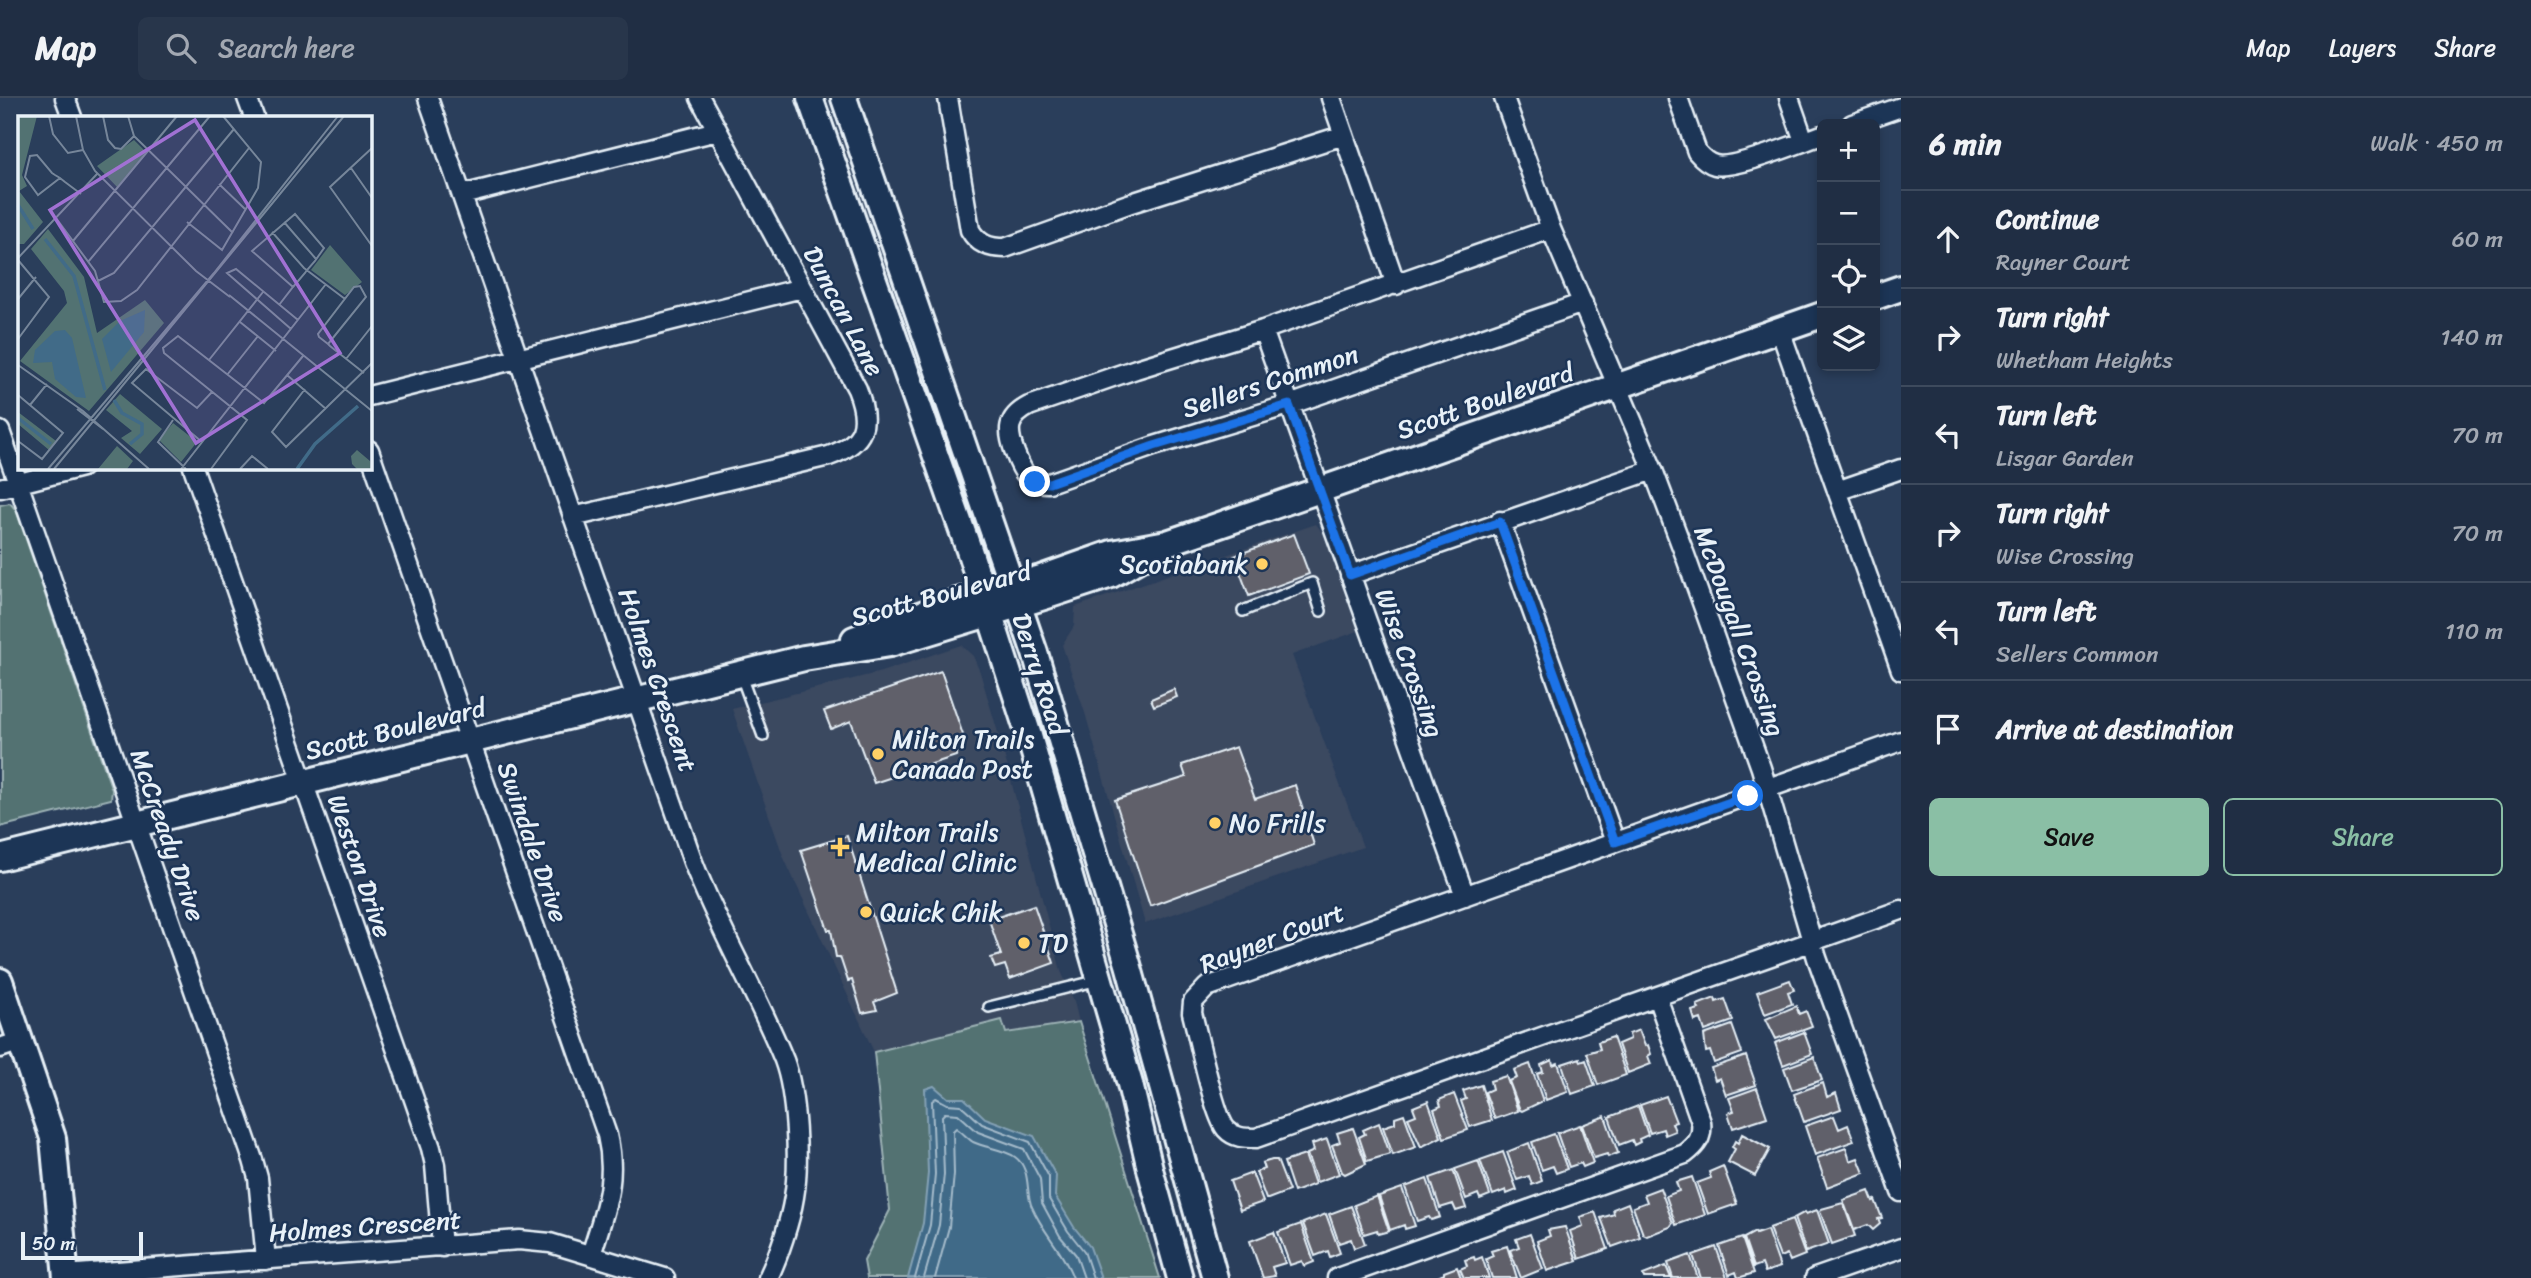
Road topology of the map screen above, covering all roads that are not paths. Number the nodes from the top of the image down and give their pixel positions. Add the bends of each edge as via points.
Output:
1 (65, 98) edge
2 (247, 98) edge
3 (428, 98) edge
4 (700, 98) edge
5 (810, 98) edge
6 (844, 98) edge
7 (948, 98) edge
8 (1331, 98) edge
9 (1504, 98) edge
10 (1678, 98) edge
11 (1789, 98) edge
12 (1901, 107) edge
13 (72, 116) edge
14 (254, 116) edge
15 (1866, 119) edge
16 (717, 131) junction
17 (1344, 135) junction
18 (1817, 137) edge
19 (1804, 141) junction
20 (462, 195) junction
21 (1551, 229) junction
22 (1396, 285) junction
23 (802, 288) junction
24 (1901, 288) edge
25 (1880, 295) edge
26 (1583, 303) junction
27 (1817, 317) edge
28 (1263, 330) junction
29 (1780, 330) junction
30 (518, 359) junction
31 (1618, 386) junction
32 (371, 396) edge
33 (1289, 405) junction
34 (0, 431) edge
35 (371, 456) edge
36 (74, 469) edge
37 (194, 469) edge
38 (1901, 469) edge
39 (1653, 470) junction
40 (18, 483) junction
41 (0, 488) edge
42 (1320, 490) junction
43 (1837, 491) junction
44 (573, 517) junction
45 (1500, 522) junction
46 (1350, 575) junction
47 (1016, 595) junction
48 (987, 603) junction
49 (1243, 611) dead end
50 (1321, 611) dead end
51 (1901, 670) edge
52 (740, 675) junction
53 (637, 700) junction
54 (763, 736) dead end
55 (470, 741) junction
56 (1901, 741) edge
57 (303, 783) junction
58 (1768, 789) junction
59 (137, 824) junction
60 (1615, 842) junction
61 (0, 858) edge
62 (1465, 896) junction
63 (1901, 910) edge
64 (1812, 942) junction
65 (1099, 980) junction
66 (0, 981) edge
67 (1657, 997) junction
68 (989, 1007) dead end
69 (11, 1045) edge
70 (1901, 1192) edge
71 (442, 1247) junction
72 (1901, 1248) edge
73 (591, 1255) junction
74 (266, 1260) junction
75 (65, 1277) edge
76 (665, 1278) edge
77 (768, 1278) edge
78 (1180, 1278) edge
79 (1215, 1278) edge
80 (1337, 1278) edge
81 (1815, 1278) edge

1 - 13 street
2 - 14 street
3 - 20 street, Holmes Crescent
4 - 16 street, Duncan Lane
5 - 48 main road, Derry Road
6 - 47 main road, Derry Road
7 - 17 street via 970,230 979,242 994,248
8 - 17 street
9 - 21 street, McDougall Crossing
10 - 19 street via 1697,152 1715,165 1733,164
11 - 19 street
12 - 15 street
16 - 20 street
16 - 23 street, Duncan Lane
17 - 22 street
18 - 19 street
20 - 30 street, Holmes Crescent
21 - 22 street
21 - 26 street, McDougall Crossing
22 - 28 street
23 - 30 street
23 - 44 street, Duncan Lane via 861,399 864,427 852,446 829,456
24 - 25 main road
26 - 31 street, McDougall Crossing
26 - 33 street, Sellers Common
27 - 29 main road, Scott Boulevard
28 - 33 street, Wise Crossing
28 - 33 street, Sellers Common via 1029,406 1014,416 1008,435 1025,477 1049,483
29 - 31 main road, Scott Boulevard
29 - 43 street
30 - 32 street
30 - 44 street, Holmes Crescent
31 - 39 street, McDougall Crossing
31 - 42 main road, Scott Boulevard
33 - 42 street, Wise Crossing
34 - 40 street, McCready Drive
35 - 55 street, Swindale Drive
36 - 40 street
37 - 57 street, Weston Drive
38 - 43 street
39 - 45 street
39 - 58 street, McDougall Crossing
40 - 41 street
40 - 59 street, McCready Drive
42 - 46 street, Wise Crossing
42 - 47 main road, Scott Boulevard via 1167,543 1111,575
43 - 51 street
44 - 53 street, Holmes Crescent
45 - 46 street
45 - 60 street
46 - 62 street, Wise Crossing
47 - 48 main road, Scott Boulevard
47 - 79 main road, Derry Road via 1128,964
48 - 52 main road, Scott Boulevard via 874,631 804,659
48 - 65 main road, Derry Road
49 - 50 lane via 1312,583
52 - 53 main road, Scott Boulevard
52 - 54 lane
53 - 55 main road, Scott Boulevard
53 - 77 street, Holmes Crescent via 700,880 790,1083 796,1146 794,1198
55 - 57 main road, Scott Boulevard
55 - 73 street, Swindale Drive via 610,1148 610,1191
56 - 58 street, Rayner Court
57 - 59 main road, Scott Boulevard
57 - 71 street, Weston Drive via 430,1148
58 - 60 street, Rayner Court
58 - 64 street, McDougall Crossing
59 - 61 main road, Scott Boulevard
59 - 74 street, McCready Drive via 253,1160
60 - 62 street, Rayner Court
62 - 67 street, Rayner Court via 1198,994 1192,1013 1226,1129 1233,1135 1256,1138
63 - 64 street, Rayner Court
64 - 67 street, Rayner Court
64 - 70 street, McDougall Crossing
65 - 68 lane
65 - 78 main road, Derry Road
66 - 69 main road
67 - 80 street via 1701,1122 1702,1132 1693,1148
69 - 75 main road via 53,1138
71 - 73 street, Holmes Crescent via 519,1240
71 - 74 street, Holmes Crescent
72 - 81 street
73 - 76 street, Holmes Crescent
74 - 75 street, Holmes Crescent

